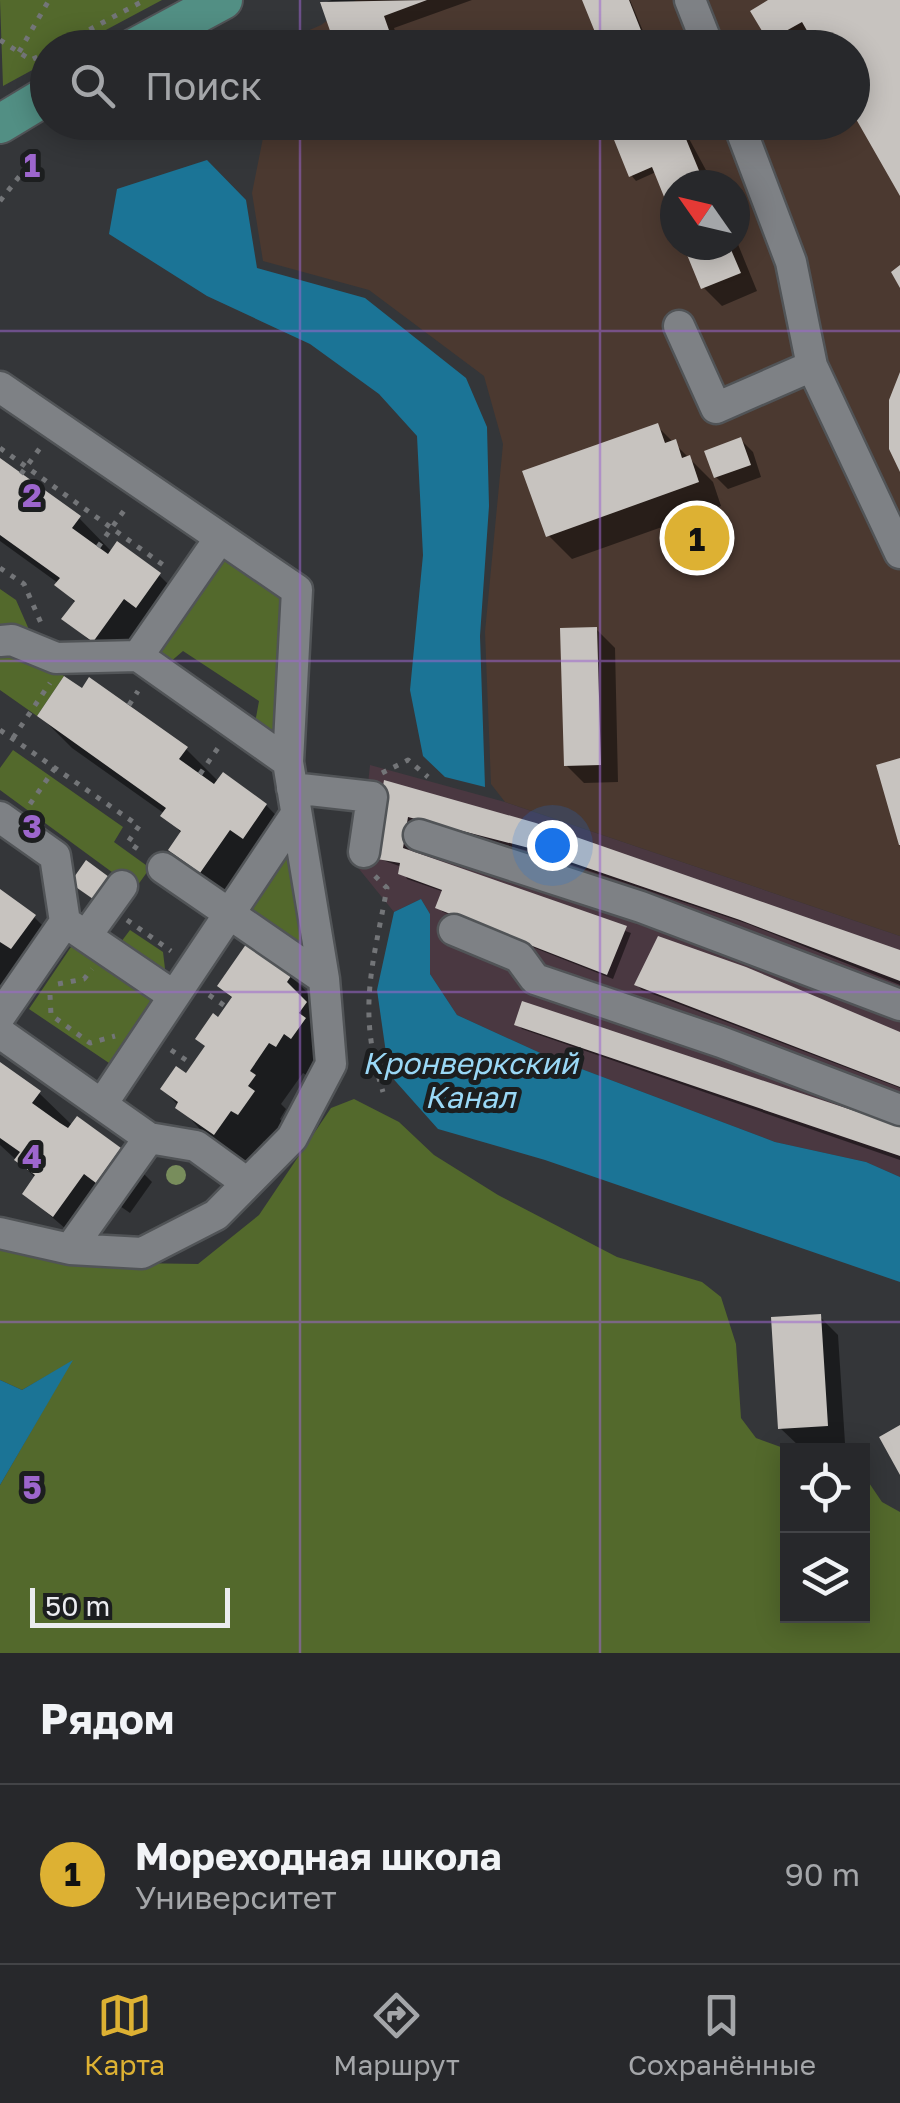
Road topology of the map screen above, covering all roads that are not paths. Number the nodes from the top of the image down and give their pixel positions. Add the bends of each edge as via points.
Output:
1 (223, 0) edge
2 (690, 0) edge
3 (167, 30) edge
4 (702, 30) edge
5 (30, 106) edge
6 (0, 124) edge
7 (745, 140) edge
8 (679, 326) dead end
9 (812, 366) junction
10 (0, 387) edge
11 (220, 538) junction
12 (900, 554) edge
13 (0, 641) edge
14 (138, 656) junction
15 (292, 788) junction
16 (7, 822) edge
17 (419, 835) dead end
18 (364, 852) road end
19 (163, 868) road end
20 (122, 886) dead end
21 (230, 914) junction
22 (76, 929) junction
23 (454, 930) dead end
24 (324, 979) junction
25 (177, 992) junction
26 (900, 1005) edge
27 (0, 1016) edge
28 (0, 1033) edge
29 (102, 1104) junction
30 (900, 1110) edge
31 (150, 1138) junction
32 (247, 1183) junction
33 (0, 1233) edge
34 (70, 1249) junction

1 - 3 main road
2 - 4 lane
5 - 6 main road
7 - 9 lane via 792,262
8 - 9 lane via 716,408
9 - 12 lane
10 - 11 lane
11 - 14 lane
11 - 15 lane via 297,590
13 - 14 lane via 62,658
14 - 15 lane
15 - 18 lane via 372,797
15 - 21 lane
15 - 24 lane
16 - 22 lane via 55,856
17 - 26 lane via 641,906
19 - 21 lane
20 - 22 lane
21 - 24 lane
21 - 25 lane
22 - 25 lane
22 - 27 lane via 30,973
23 - 30 lane via 520,957 534,979
24 - 32 lane via 331,1064 292,1138
25 - 29 lane
28 - 29 lane
29 - 31 lane
31 - 32 lane via 196,1146
31 - 34 lane
32 - 34 lane via 216,1215 142,1253
33 - 34 lane

